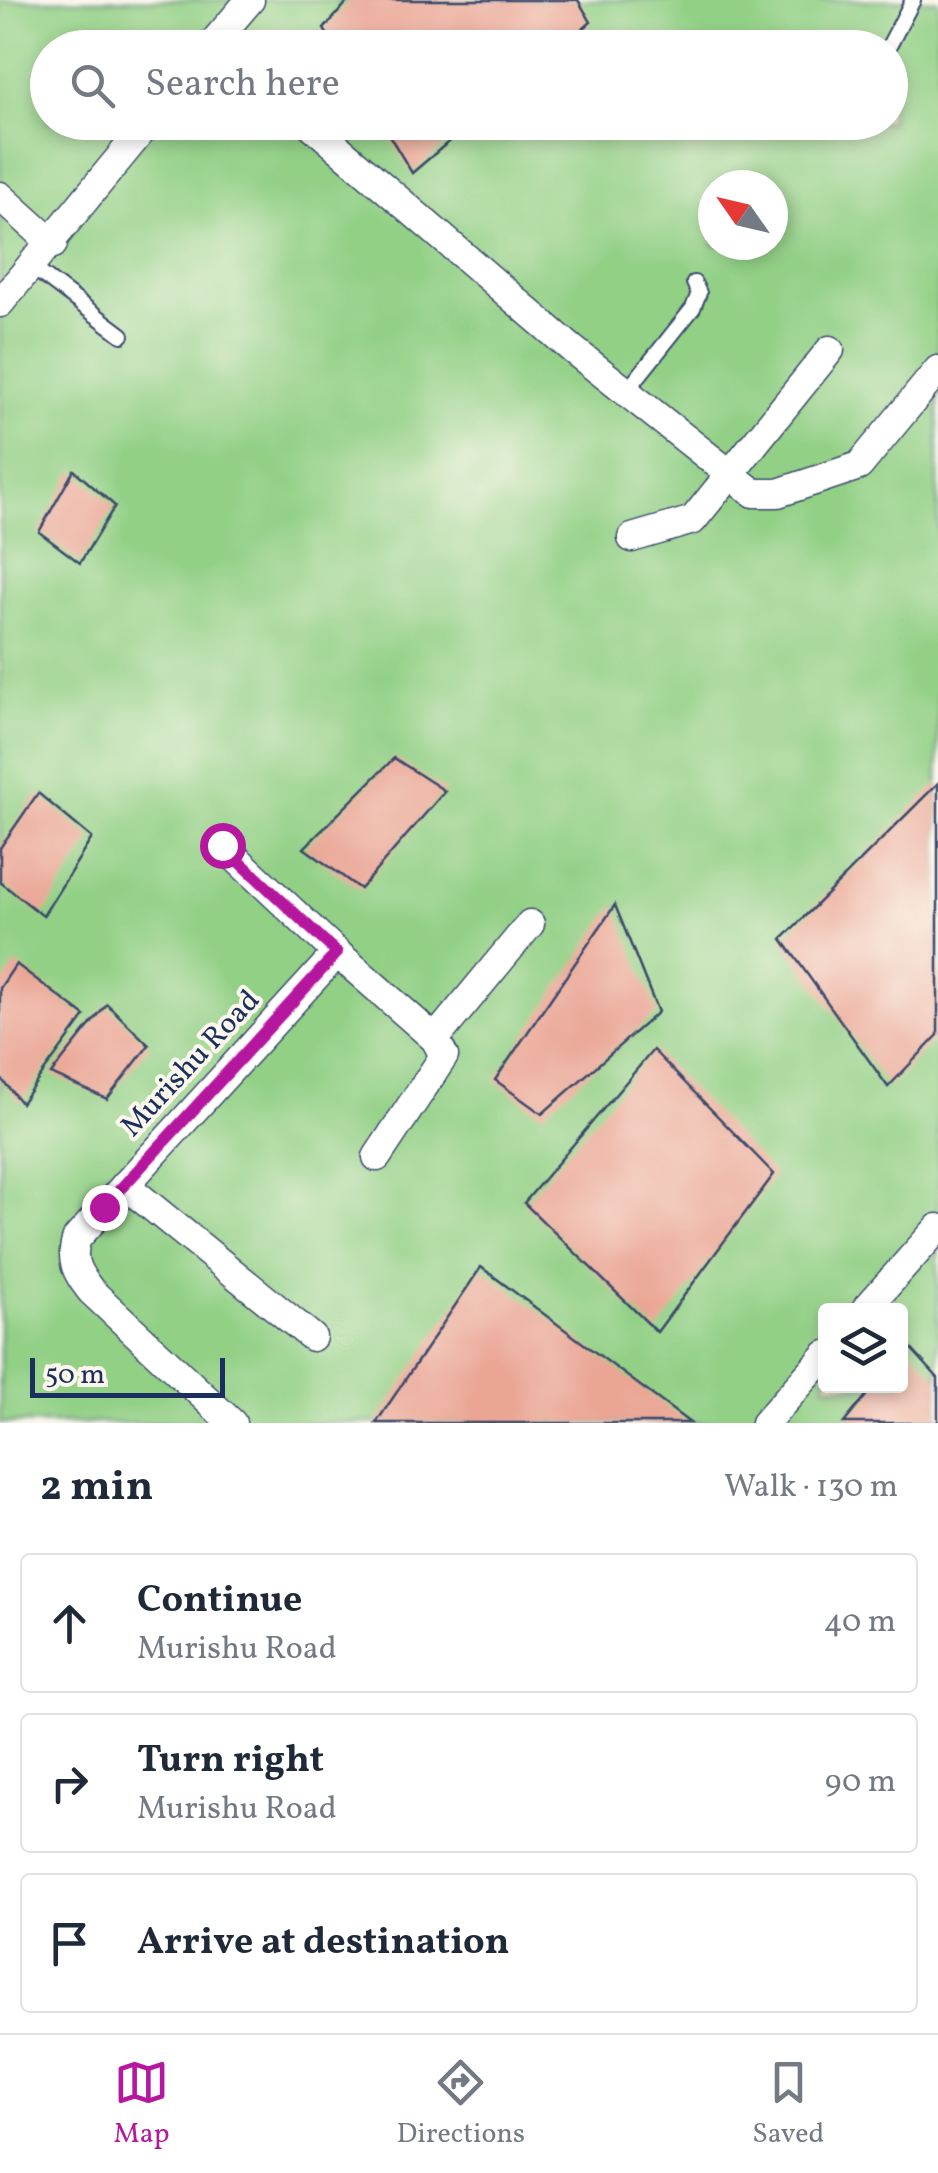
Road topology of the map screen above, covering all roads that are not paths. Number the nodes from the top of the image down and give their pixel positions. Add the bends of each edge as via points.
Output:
1 (250, 0) edge
2 (913, 0) edge
3 (228, 30) edge
4 (897, 30) edge
5 (135, 140) edge
6 (329, 140) edge
7 (0, 196) edge
8 (53, 244) junction
9 (32, 267) junction
10 (694, 283) dead end
11 (0, 304) edge
12 (122, 336) dead end
13 (830, 350) dead end
14 (938, 370) edge
15 (626, 392) junction
16 (731, 475) junction
17 (632, 538) dead end
18 (222, 845) dead end
19 (530, 924) dead end
20 (337, 953) junction
21 (435, 1039) junction
22 (377, 1157) dead end
23 (125, 1185) junction
24 (938, 1228) edge
25 (870, 1303) edge
26 (312, 1337) dead end
27 (818, 1364) edge
28 (232, 1423) edge
29 (765, 1423) edge

1 - 3 street
2 - 4 lane
5 - 8 street
6 - 15 street
7 - 8 street
8 - 9 street
9 - 11 street
9 - 12 lane
10 - 15 lane via 694,308
13 - 16 street
14 - 16 street via 858,466 764,496
15 - 16 street
16 - 17 street via 693,520
18 - 20 street
19 - 21 street
20 - 21 street
20 - 23 street, Murishu Road
21 - 22 street via 442,1063
23 - 26 street
23 - 28 street, Murishu Road via 77,1238 76,1271
24 - 25 street
27 - 29 street

